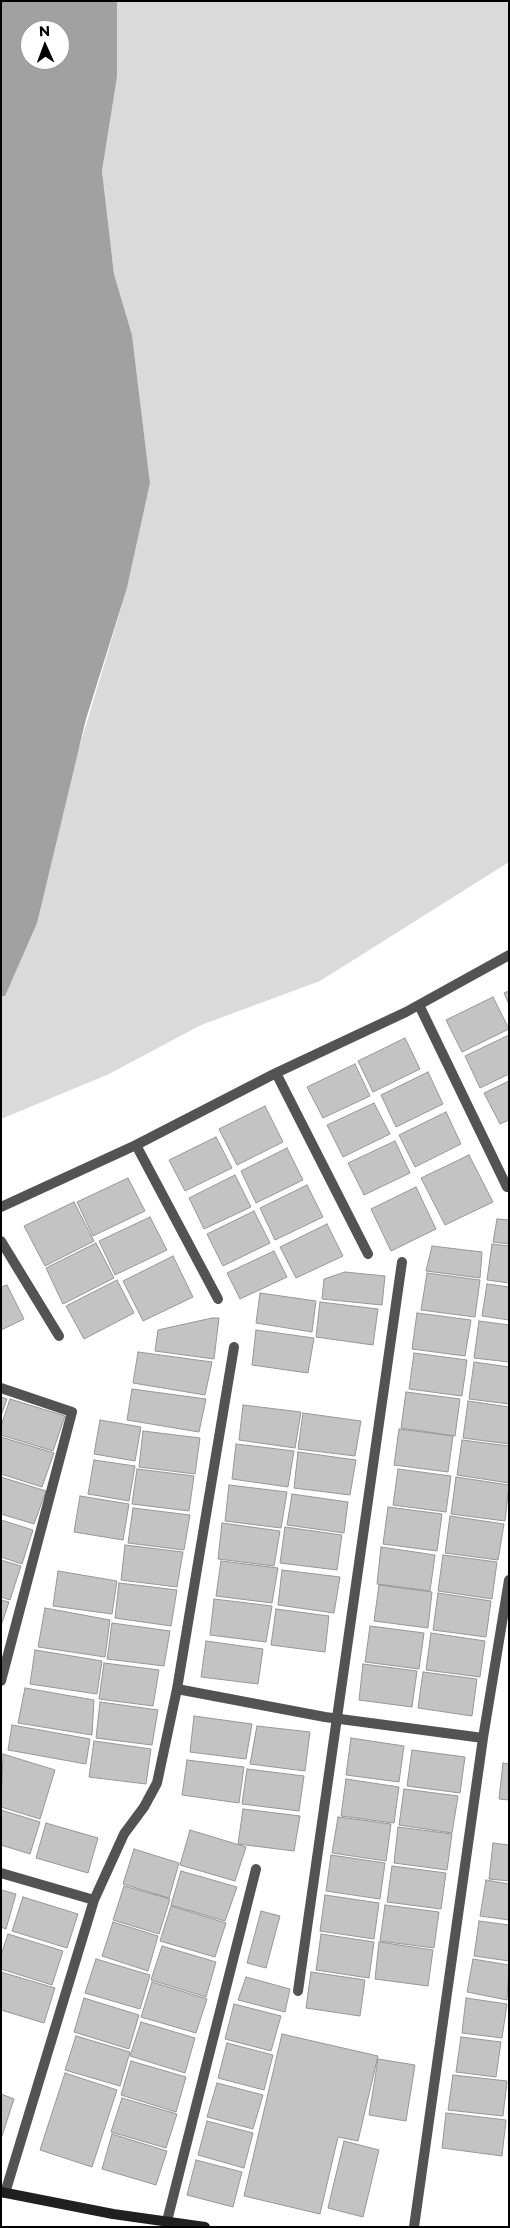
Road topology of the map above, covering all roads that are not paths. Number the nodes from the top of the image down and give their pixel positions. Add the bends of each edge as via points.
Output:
1 (509, 955) edge
2 (419, 1005) junction
3 (276, 1073) junction
4 (136, 1145) junction
5 (507, 1187) dead end
6 (1, 1207) edge
7 (1, 1241) edge
8 (368, 1254) dead end
9 (402, 1262) dead end
10 (218, 1299) dead end
11 (59, 1336) dead end
12 (234, 1347) dead end
13 (1, 1388) edge
14 (509, 1580) edge
15 (1, 1681) edge
16 (177, 1689) junction
17 (337, 1718) junction
18 (483, 1738) junction
19 (256, 1869) dead end
20 (1, 1873) edge
21 (94, 1900) junction
22 (298, 1991) dead end
23 (3, 2193) edge
24 (167, 2222) junction
25 (205, 2227) edge
26 (414, 2227) edge

1 - 2 street
2 - 3 street
2 - 5 street
3 - 4 street
3 - 8 street
4 - 6 street
4 - 10 street
7 - 11 street
9 - 17 street
12 - 16 street
13 - 15 street via 72,1412
14 - 18 street
16 - 17 street
16 - 21 street via 157,1783 124,1834
17 - 18 street
17 - 22 street
18 - 26 street
19 - 24 street
20 - 21 street
21 - 23 street
23 - 24 street
24 - 25 street

